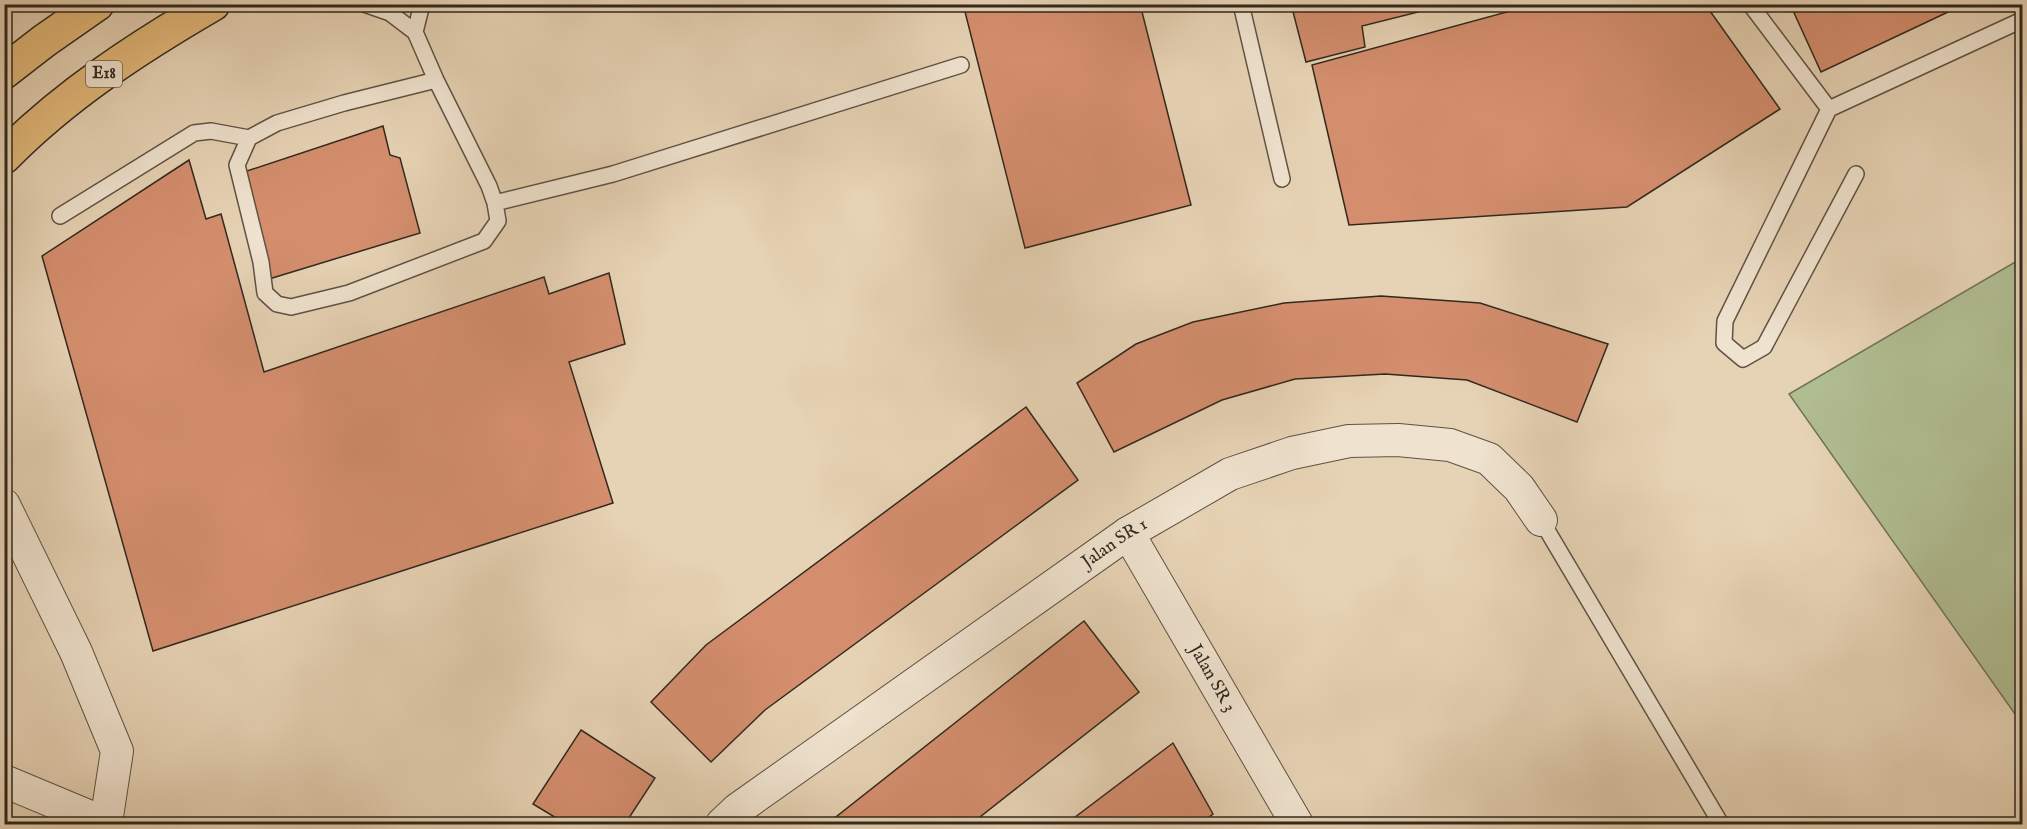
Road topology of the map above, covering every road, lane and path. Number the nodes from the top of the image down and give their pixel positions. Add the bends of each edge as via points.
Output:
1 (97, 4) edge
2 (213, 4) edge
3 (364, 4) edge
4 (422, 4) edge
5 (1241, 4) edge
6 (1750, 4) edge
7 (2022, 20) edge
8 (415, 32) junction
9 (961, 65) dead end
10 (4, 72) edge
11 (436, 80) junction
12 (1829, 109) junction
13 (249, 138) junction
14 (4, 157) edge
15 (1856, 174) dead end
16 (1282, 179) dead end
17 (495, 203) junction
18 (60, 216) dead end
19 (4, 505) edge
20 (1541, 520) joint
21 (1128, 533) junction
22 (4, 781) edge
23 (106, 824) edge
24 (722, 825) edge
25 (1297, 825) edge
26 (1721, 825) edge

1 - 10 highway
2 - 14 highway, E18 via 160,34 85,87
3 - 8 lane via 390,13
4 - 8 lane
5 - 16 lane
6 - 12 lane
7 - 12 lane
8 - 11 lane
9 - 17 lane via 613,174
11 - 13 lane via 344,102 277,123
11 - 17 lane
12 - 15 lane via 1725,321 1724,343 1743,359 1764,347
13 - 17 lane via 237,165 265,293 277,304 291,307 349,293 484,241 498,221
13 - 18 lane via 211,131 194,133
19 - 23 street via 76,652 117,751
20 - 21 street, Jalan SR 1 via 1519,488 1489,459 1450,445 1349,441 1292,453 1230,474
20 - 26 lane
21 - 24 street, Jalan SR 1 via 738,809
21 - 25 street, Jalan SR 3
22 - 23 street

